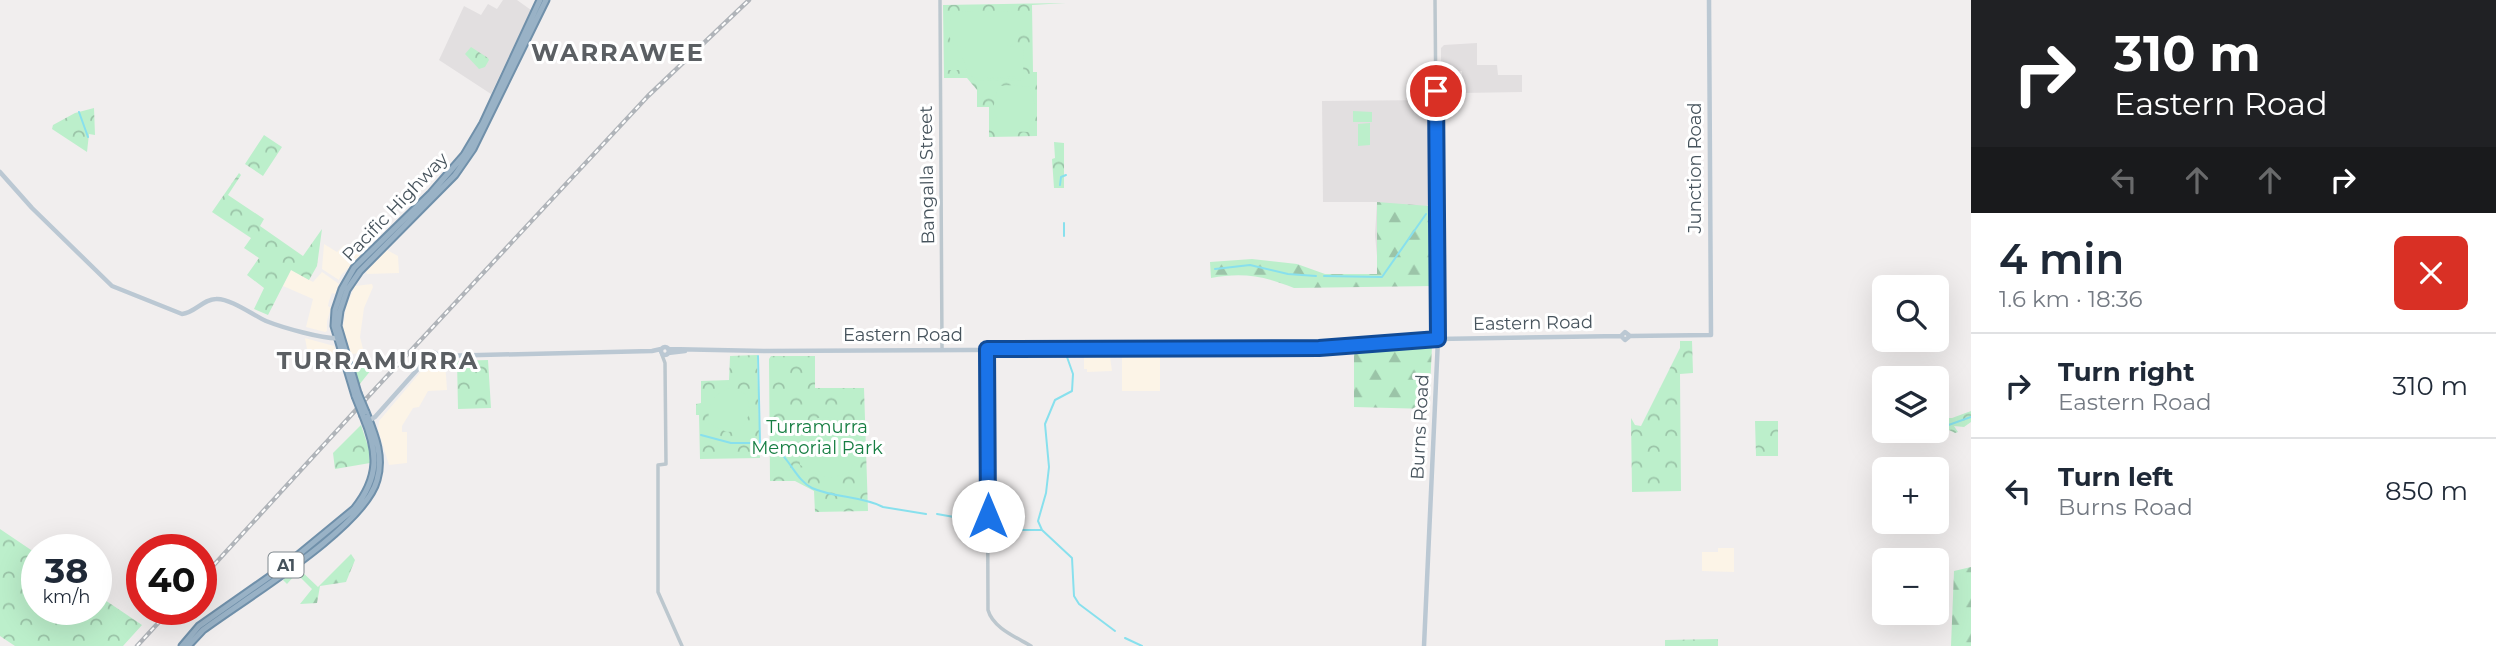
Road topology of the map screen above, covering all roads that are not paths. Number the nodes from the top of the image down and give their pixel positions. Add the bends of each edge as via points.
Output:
1 (540, 0) edge
2 (545, 0) edge
3 (940, 0) edge
4 (1435, 0) edge
5 (1709, 0) edge
6 (0, 172) edge
7 (1630, 336) joint
8 (339, 338) junction
9 (1438, 339) junction
10 (942, 349) junction
11 (987, 349) junction
12 (665, 352) junction
13 (366, 418) junction
14 (182, 646) edge
15 (188, 646) edge
16 (682, 646) edge
17 (1031, 646) edge
18 (1423, 646) edge

1 - 8 highway, Pacific Highway / A1 via 464,155 348,276 335,310
2 - 8 highway, Pacific Highway / A1 via 474,149 455,175 351,283 340,311
3 - 10 street, Bangalla Street
4 - 9 street, Burns Road
5 - 7 main road, Junction Road via 1711,335
6 - 8 main road via 118,290 182,314 209,300 222,299 267,321
7 - 9 main road, Eastern Road via 1626,331 1621,336
8 - 13 highway, Pacific Highway / A1, bridge
9 - 11 main road, Eastern Road via 1319,348
9 - 18 main road, Burns Road
10 - 11 main road, Eastern Road
10 - 12 main road, Eastern Road
11 - 17 street via 988,610 996,625
12 - 13 main road, Eastern Road via 441,356 433,352 375,417
12 - 16 street via 666,464 658,465 659,592
13 - 14 highway, Pacific Highway / A1 via 374,470 359,503 286,565 199,626
13 - 15 highway, Pacific Highway / A1 via 377,442 379,470 375,489 362,508

